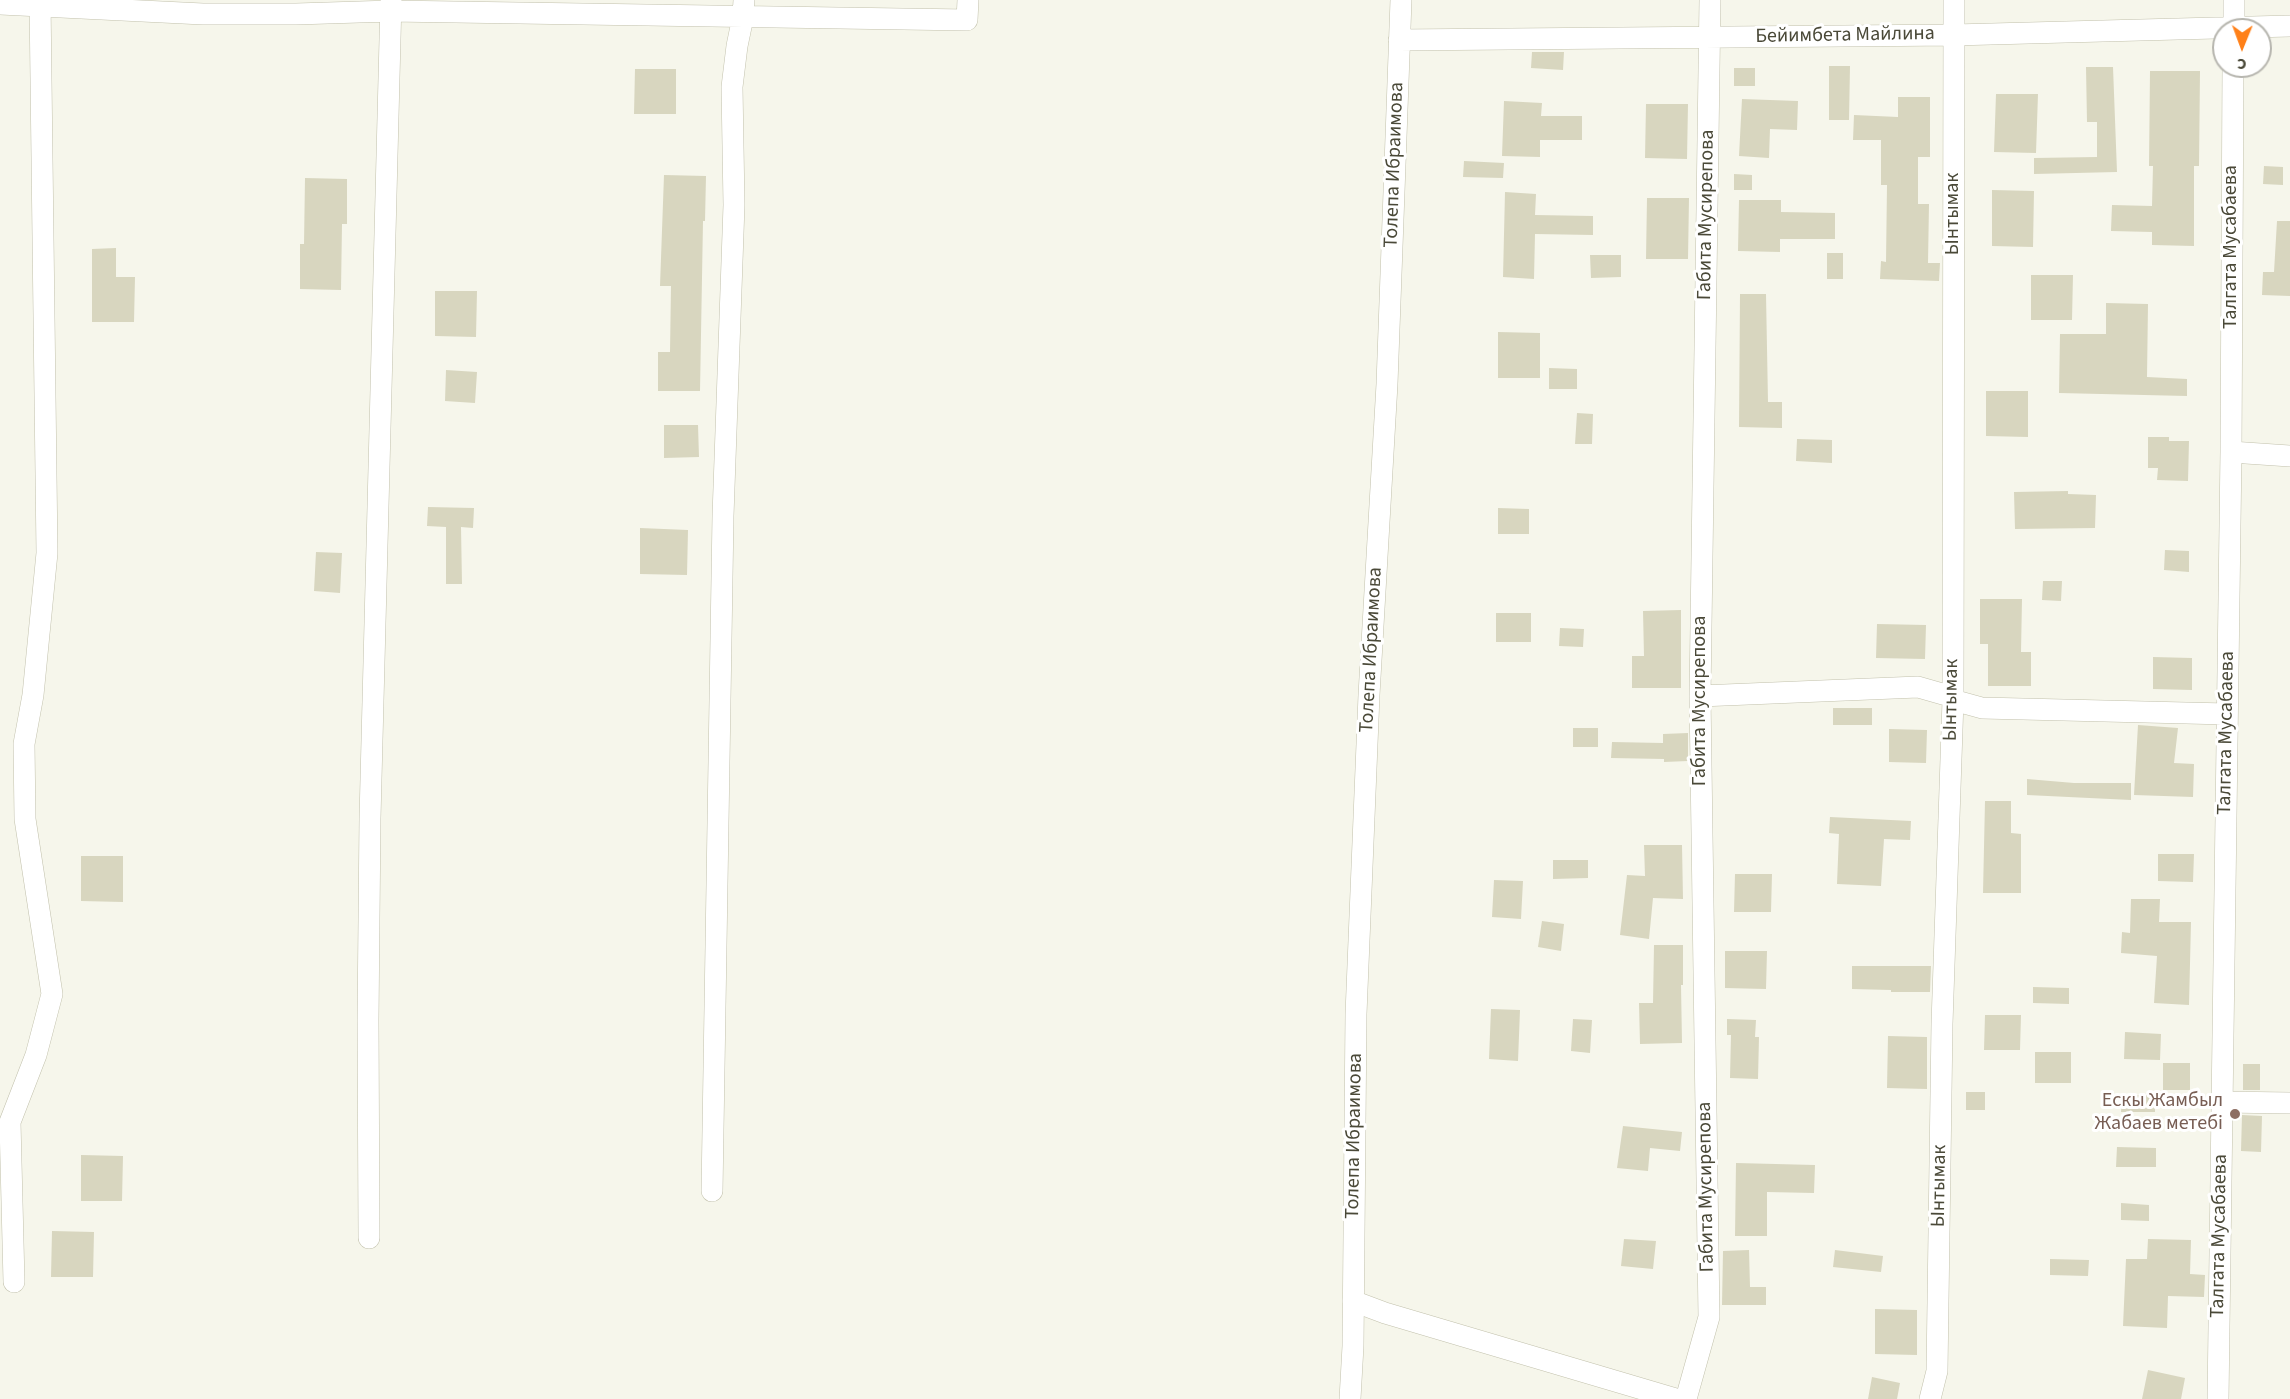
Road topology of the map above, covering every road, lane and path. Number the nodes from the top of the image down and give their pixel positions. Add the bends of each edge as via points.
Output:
1 (968, 0) edge
2 (1401, 0) edge
3 (1710, 0) edge
4 (1954, 0) edge
5 (2234, 0) edge
6 (40, 2) edge
7 (0, 4) edge
8 (391, 6) edge
9 (744, 9) edge
10 (2234, 18) edge
11 (2290, 26) edge
12 (2272, 27) edge
13 (2212, 29) edge
14 (1954, 35) junction
15 (1710, 38) junction
16 (1399, 40) junction
17 (2233, 78) edge
18 (2231, 452) junction
19 (2290, 456) edge
20 (1700, 696) junction
21 (1953, 699) junction
22 (2227, 714) junction
23 (2222, 1102) junction
24 (2290, 1102) edge
25 (712, 1191) dead end
26 (369, 1238) dead end
27 (14, 1282) dead end
28 (1353, 1301) junction
29 (1385, 1313) junction
30 (1353, 1328) junction
31 (1350, 1399) edge
32 (1676, 1399) edge
33 (1686, 1399) edge
34 (1930, 1399) edge
35 (2218, 1399) edge

1 - 9 street via 967,20
2 - 16 street, Толепа Ибраимова
3 - 15 street, Габита Мусирепова
4 - 14 street, Ынтымак
5 - 10 street
6 - 7 street
6 - 8 street via 203,14 296,14
6 - 27 street via 47,553 33,695 24,744 25,808 52,994 36,1055 10,1122
8 - 9 street
8 - 26 street via 370,818
9 - 25 street via 732,87 734,205 723,516
11 - 12 street, Бейимбета Майлина
13 - 14 street, Бейимбета Майлина
14 - 15 street, Бейимбета Майлина
14 - 21 street, Ынтымак
15 - 16 street, Бейимбета Майлина
15 - 20 street, Габита Мусирепова
16 - 28 street, Толепа Ибраимова via 1387,384 1356,1014
17 - 18 street, Талгата Мусабаева
18 - 19 street
18 - 22 street, Талгата Мусабаева
20 - 21 street via 1918,687
20 - 33 street, Габита Мусирепова via 1709,1317
21 - 22 street via 1982,708
21 - 34 street, Ынтымак via 1937,1371
22 - 23 street, Талгата Мусабаева
23 - 24 street
23 - 35 street, Талгата Мусабаева
28 - 29 street
28 - 30 street, Толепа Ибраимова
29 - 30 street
29 - 32 street
30 - 31 street, Толепа Ибраимова

